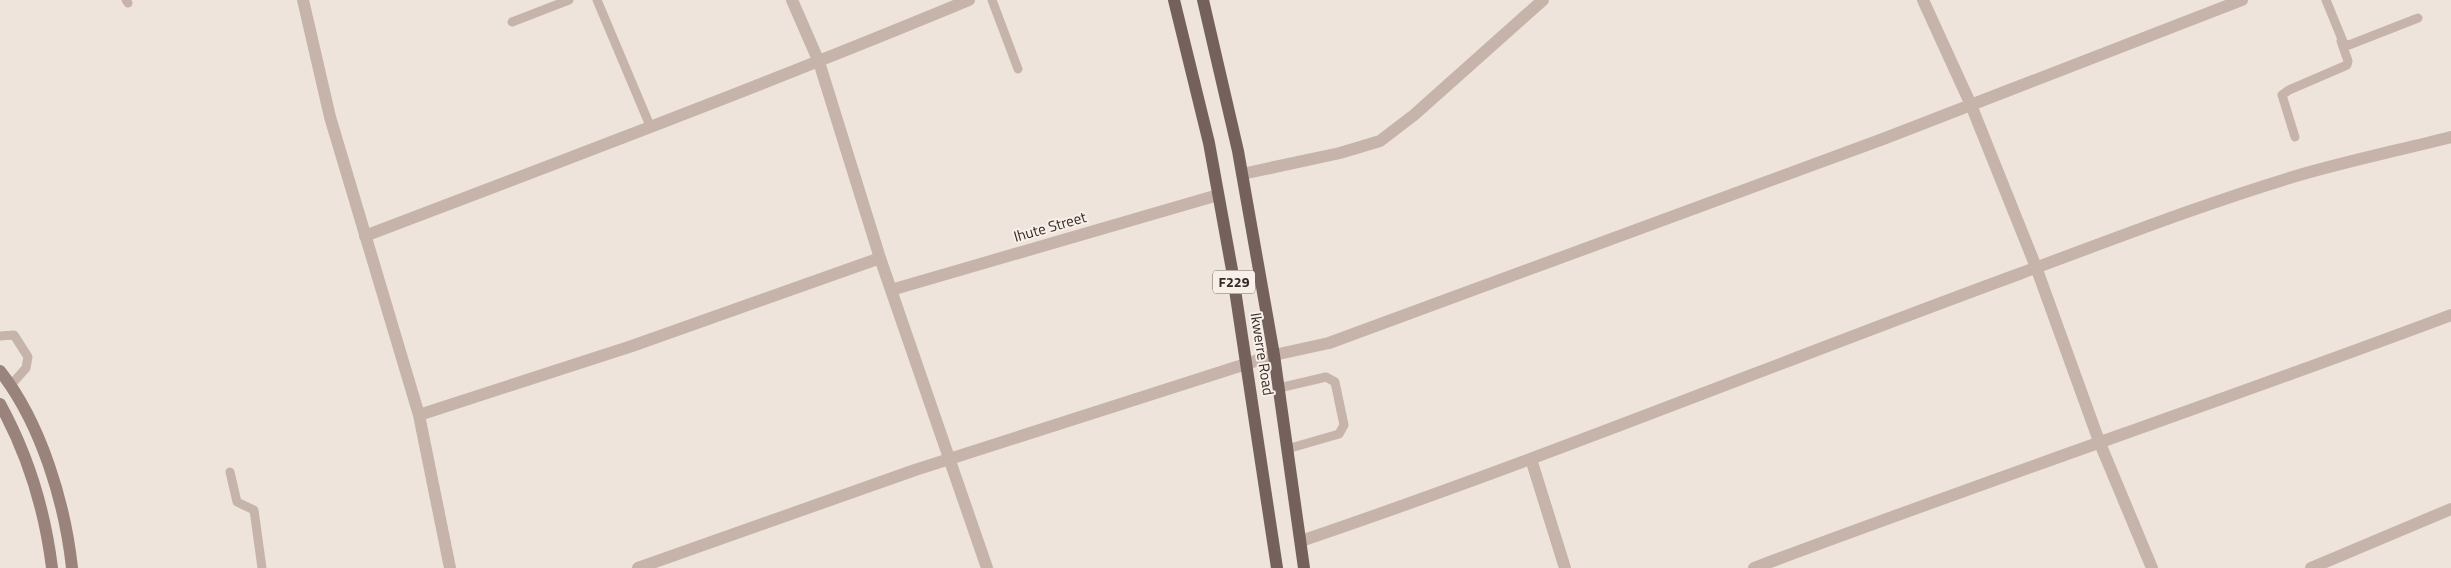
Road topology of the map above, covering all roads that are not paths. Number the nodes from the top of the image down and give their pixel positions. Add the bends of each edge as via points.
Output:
1 (303, 0) edge
2 (569, 0) edge
3 (597, 0) edge
4 (792, 0) edge
5 (969, 0) edge
6 (992, 0) edge
7 (1174, 0) edge
8 (1203, 0) edge
9 (1543, 0) edge
10 (1923, 0) edge
11 (2242, 0) edge
12 (2326, 0) edge
13 (2418, 18) dead end
14 (512, 22) dead end
15 (2341, 41) junction
16 (819, 62) junction
17 (1018, 69) dead end
18 (1971, 105) junction
19 (651, 128) junction
20 (2295, 137) dead end
21 (2451, 137) edge
22 (1242, 174) junction
23 (1218, 195) junction
24 (365, 236) junction
25 (880, 258) junction
26 (2036, 268) junction
27 (891, 290) junction
28 (2451, 315) edge
29 (0, 336) edge
30 (1274, 355) junction
31 (1248, 364) junction
32 (0, 371) edge
33 (11, 385) junction
34 (1279, 388) junction
35 (0, 404) edge
36 (419, 415) junction
37 (2099, 441) junction
38 (1287, 449) junction
39 (950, 458) junction
40 (1532, 459) junction
41 (230, 472) dead end
42 (2451, 509) edge
43 (1301, 541) junction
44 (52, 568) edge
45 (72, 568) edge
46 (262, 568) edge
47 (450, 568) edge
48 (638, 568) edge
49 (987, 568) edge
50 (1277, 568) edge
51 (1304, 568) edge
52 (1565, 568) edge
53 (1754, 568) edge
54 (2152, 568) edge
55 (2311, 568) edge

1 - 24 street via 330,116
2 - 14 lane
3 - 19 lane
4 - 16 street
5 - 16 street
6 - 17 lane
7 - 23 main road, Ikwerre Road / F229 via 1209,143
8 - 22 main road, Ikwerre Road / F229
9 - 22 street via 1414,115 1380,141
10 - 18 street
11 - 18 street
12 - 15 lane
13 - 15 lane via 2349,45
15 - 20 lane via 2347,65 2282,96
16 - 19 street
16 - 25 street
18 - 26 street
18 - 30 street via 1329,343
19 - 24 street
21 - 26 street via 2297,176
22 - 30 main road, Ikwerre Road / F229
23 - 27 street, Ihute Street
23 - 31 main road, Ikwerre Road / F229
24 - 36 street
25 - 27 street
25 - 36 street via 632,346
26 - 37 street
26 - 40 street
27 - 39 street
28 - 37 street via 2243,393
29 - 33 lane via 14,335 28,357 26,368
30 - 31 street
30 - 34 main road, Ikwerre Road / F229
31 - 39 street
31 - 50 main road, Ikwerre Road / F229
32 - 33 street
33 - 45 street via 30,418 46,461 64,516
34 - 38 main road, Ikwerre Road / F229
34 - 38 lane via 1331,378 1335,382 1344,426 1339,434
35 - 44 street via 39,498
36 - 47 street
37 - 53 street
37 - 54 street
38 - 43 main road, Ikwerre Road / F229
39 - 48 street
39 - 49 street
40 - 43 street via 1445,493
40 - 52 street
41 - 46 lane via 237,502 254,510
42 - 55 street
43 - 51 main road, Ikwerre Road / F229

